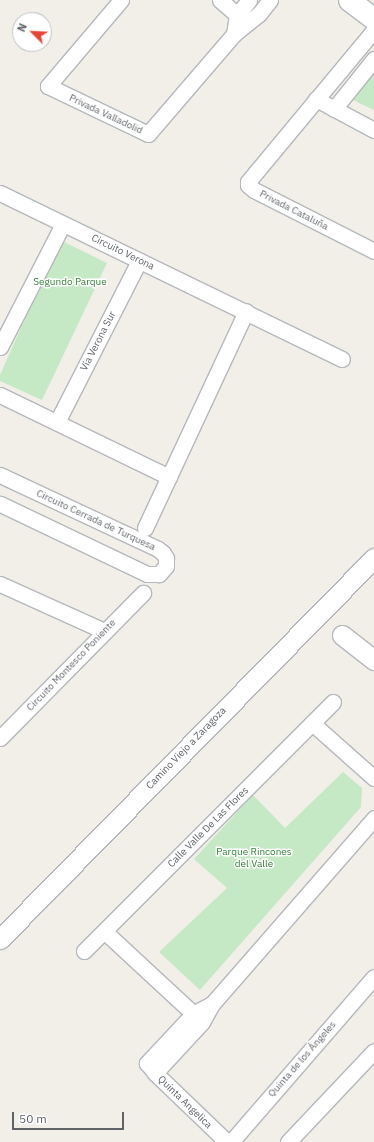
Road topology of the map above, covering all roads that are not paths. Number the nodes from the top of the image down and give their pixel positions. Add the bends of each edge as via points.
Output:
1 (121, 0) edge
2 (220, 0) edge
3 (249, 0) edge
4 (270, 0) edge
5 (349, 0) edge
6 (374, 19) edge
7 (242, 20) junction
8 (374, 30) edge
9 (374, 59) edge
10 (316, 99) junction
11 (334, 109) junction
12 (374, 130) edge
13 (0, 193) edge
14 (63, 224) junction
15 (374, 251) edge
16 (139, 260) junction
17 (246, 311) junction
18 (0, 348) edge
19 (342, 359) dead end
20 (0, 395) edge
21 (57, 422) junction
22 (0, 474) edge
23 (169, 477) junction
24 (0, 504) edge
25 (145, 528) dead end
26 (374, 558) edge
27 (0, 584) edge
28 (143, 593) dead end
29 (104, 631) junction
30 (342, 635) dead end
31 (374, 660) edge
32 (333, 702) dead end
33 (312, 723) junction
34 (0, 738) edge
35 (374, 778) edge
36 (374, 818) edge
37 (104, 931) junction
38 (0, 939) edge
39 (84, 951) dead end
40 (374, 977) edge
41 (198, 1018) junction
42 (374, 1050) edge
43 (227, 1142) edge
44 (231, 1142) edge
45 (288, 1142) edge

1 - 7 street, Privada Valladolid via 48,86 148,134 234,34
2 - 7 street
3 - 7 street, Privada Valladolid
4 - 7 street, Privada Valladolid via 259,14
5 - 6 main road
8 - 10 street, Privada Cataluña
9 - 11 street
10 - 11 street
10 - 15 street, Privada Cataluña via 250,179 248,185
11 - 12 street
13 - 14 street, Circuito Verona
14 - 16 street, Circuito Verona
14 - 18 street
16 - 17 street, Circuito Verona
16 - 21 street, Vía Verona Sur
17 - 19 street, Circuito Verona
17 - 23 street
20 - 21 street
21 - 23 street
22 - 24 street, Circuito Cerrada de Turquesa via 158,549 166,558 166,566 159,574 147,574
23 - 25 street
26 - 38 street, Camino Viejo a Zaragoza
27 - 29 street
28 - 29 street, Circuito Montesco Poniente
29 - 34 street, Circuito Montesco Poniente
30 - 31 street
32 - 33 street, Calle Valle De Las Flores
33 - 35 street
33 - 37 street, Calle Valle De Las Flores
36 - 41 street
37 - 39 street, Calle Valle De Las Flores
37 - 41 street
40 - 44 street, Quinta de los Ángeles
41 - 43 street, Quinta Angelica via 151,1067
42 - 45 street

